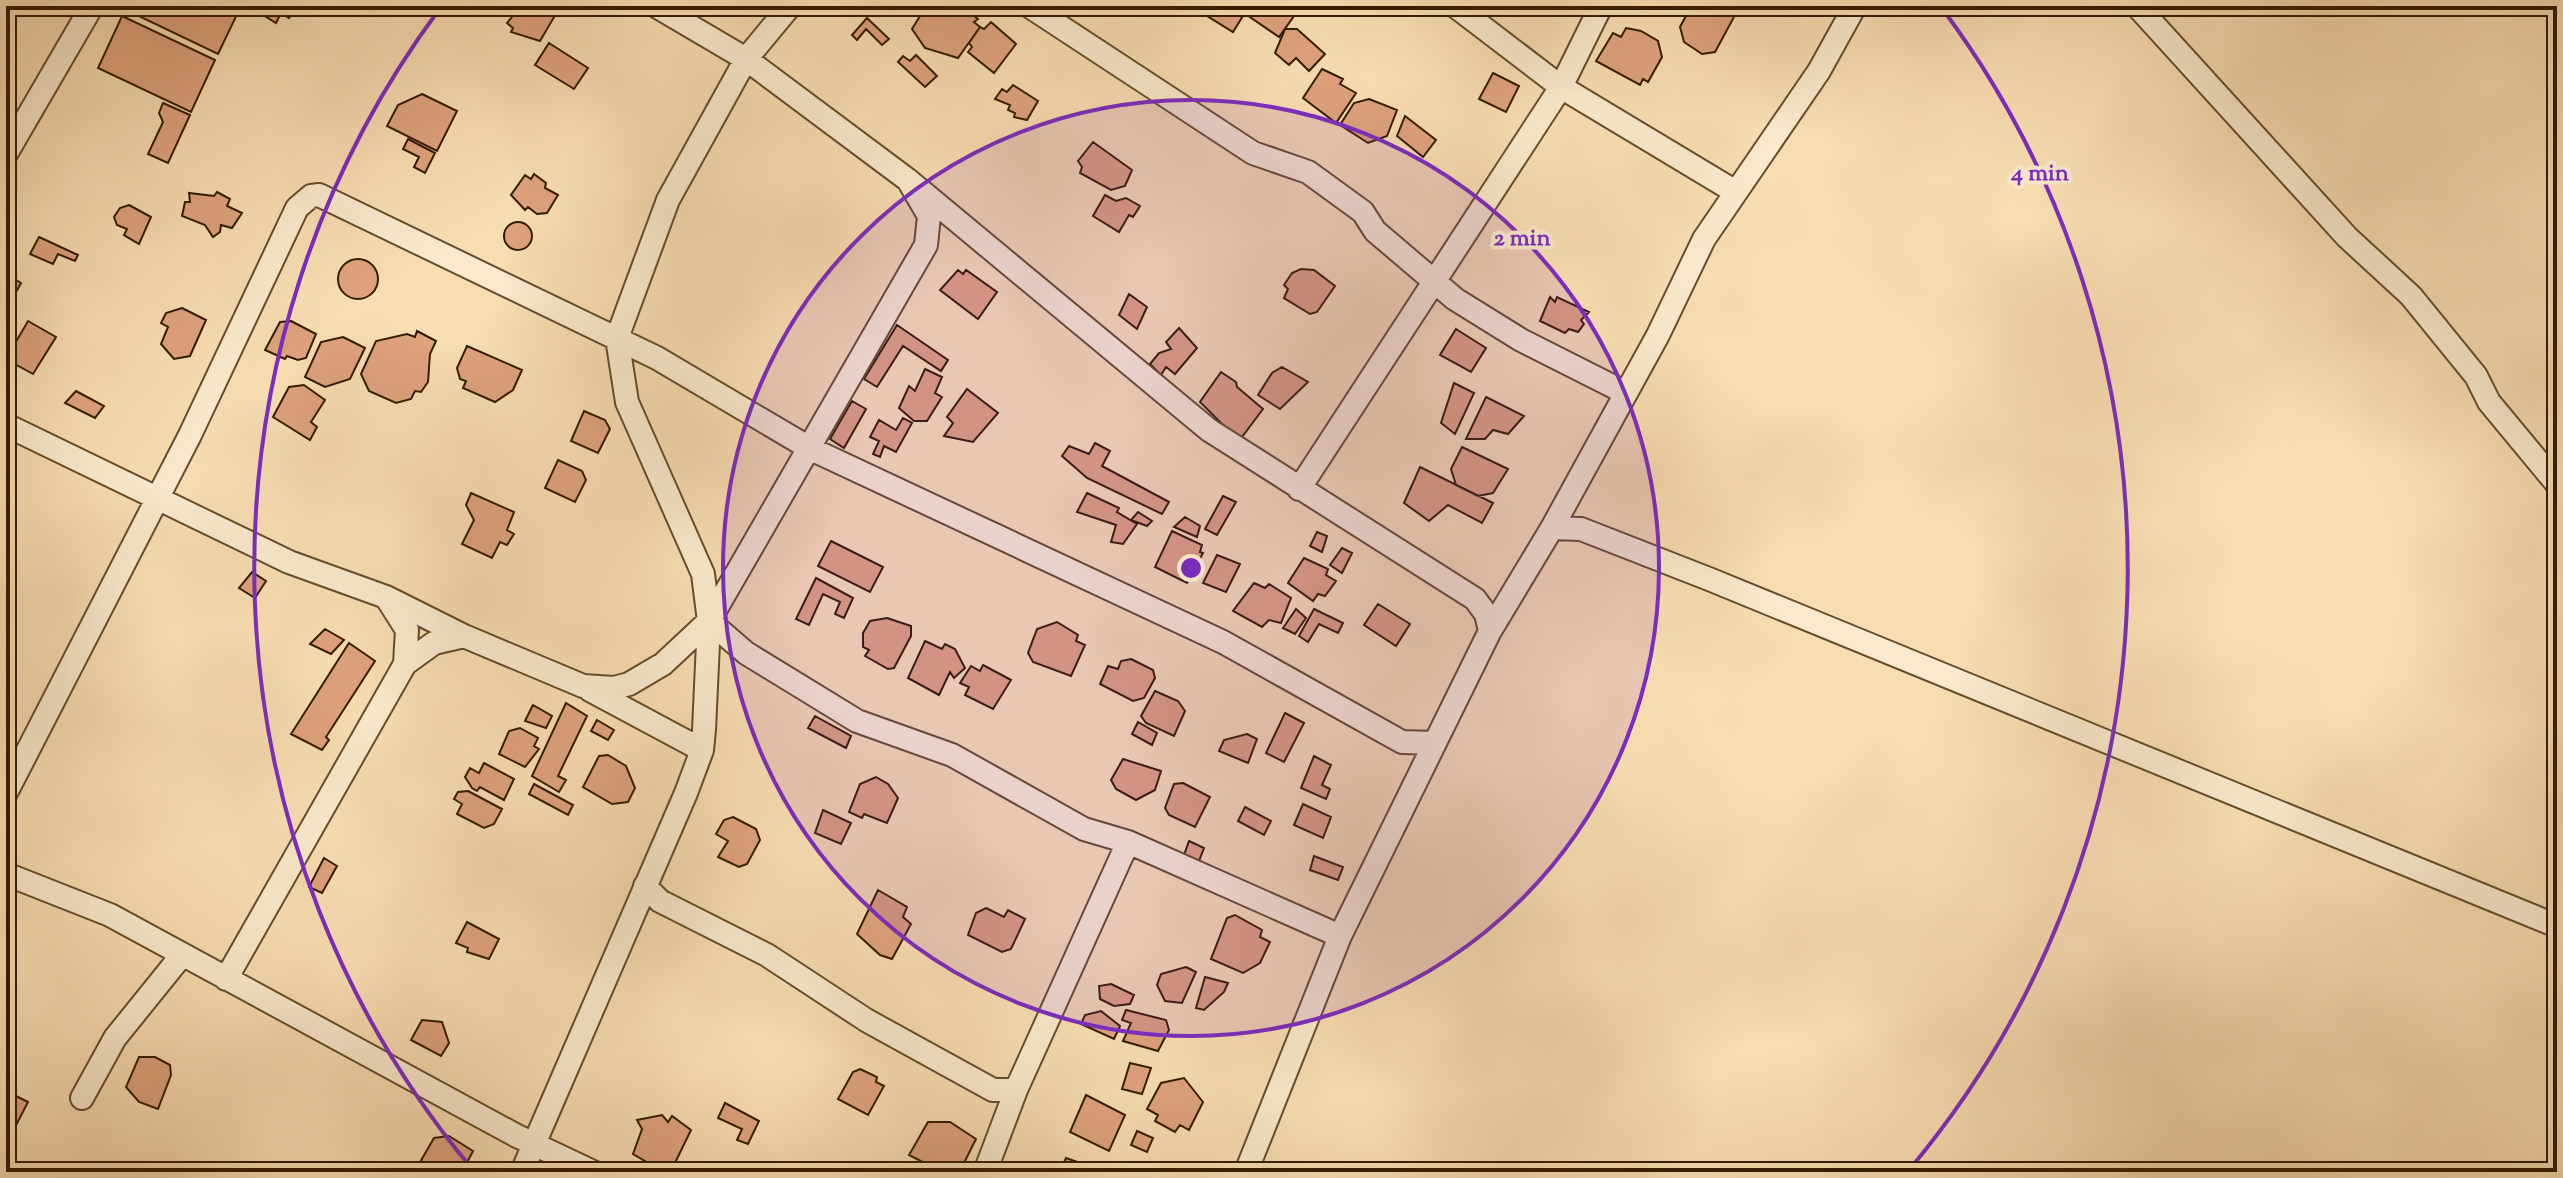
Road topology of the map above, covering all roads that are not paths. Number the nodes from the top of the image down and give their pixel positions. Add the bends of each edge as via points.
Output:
1 (92, 6) edge
2 (656, 6) edge
3 (790, 6) edge
4 (1029, 6) edge
5 (1455, 6) edge
6 (1601, 6) edge
7 (1855, 6) edge
8 (2137, 6) edge
9 (746, 59) junction
10 (1561, 87) junction
11 (6, 154) edge
12 (908, 180) junction
13 (1734, 191) junction
14 (1432, 282) junction
15 (617, 338) junction
16 (1626, 393) junction
17 (6, 425) edge
18 (811, 449) junction
19 (2557, 484) edge
20 (1299, 489) junction
21 (157, 495) junction
22 (1552, 528) junction
23 (386, 597) junction
24 (709, 621) junction
25 (1490, 631) junction
26 (464, 636) junction
27 (405, 664) junction
28 (583, 686) junction
29 (1435, 743) junction
30 (702, 750) junction
31 (6, 793) edge
32 (1128, 842) junction
33 (6, 874) edge
34 (645, 886) junction
35 (2557, 926) edge
36 (1340, 936) junction
37 (182, 955) junction
38 (226, 979) junction
39 (1016, 1090) junction
40 (82, 1098) dead end
41 (535, 1145) junction
42 (522, 1172) edge
43 (593, 1172) edge
44 (985, 1172) edge
45 (1246, 1172) edge

1 - 11 street
2 - 9 street
3 - 9 street
4 - 14 street via 1253,153 1308,172 1363,212 1375,231
5 - 10 street
6 - 10 street
7 - 13 street via 1819,71
8 - 19 street via 2347,237 2411,296
9 - 12 street
9 - 15 street via 668,200
10 - 13 street
10 - 14 street
12 - 18 street via 929,216 926,245
12 - 20 street via 1178,406
13 - 16 street
14 - 16 street via 1521,340
14 - 20 street
15 - 18 street
15 - 21 street via 339,202 311,196 297,208
15 - 24 street via 627,402 703,574
16 - 22 street
17 - 21 street
18 - 24 street
18 - 29 street via 979,531 1106,584 1402,742
20 - 25 street via 1475,599
21 - 23 street via 289,562
21 - 31 street
22 - 25 street
22 - 35 street via 1581,529 1709,579
23 - 26 street
23 - 27 street via 407,630
24 - 28 street via 663,664 629,684
24 - 30 street
24 - 32 street via 746,653 857,721 952,755 1014,787 1043,809
25 - 29 street
26 - 27 street via 434,643
26 - 28 street
27 - 38 street
28 - 30 street
29 - 36 street
30 - 34 street
32 - 36 street
32 - 39 street
33 - 37 street via 110,915
34 - 39 street via 660,901 767,955 866,1020 993,1090
34 - 41 street
36 - 45 street
37 - 38 street
37 - 40 street via 115,1038
38 - 41 street
39 - 44 street
41 - 42 street
41 - 43 street

